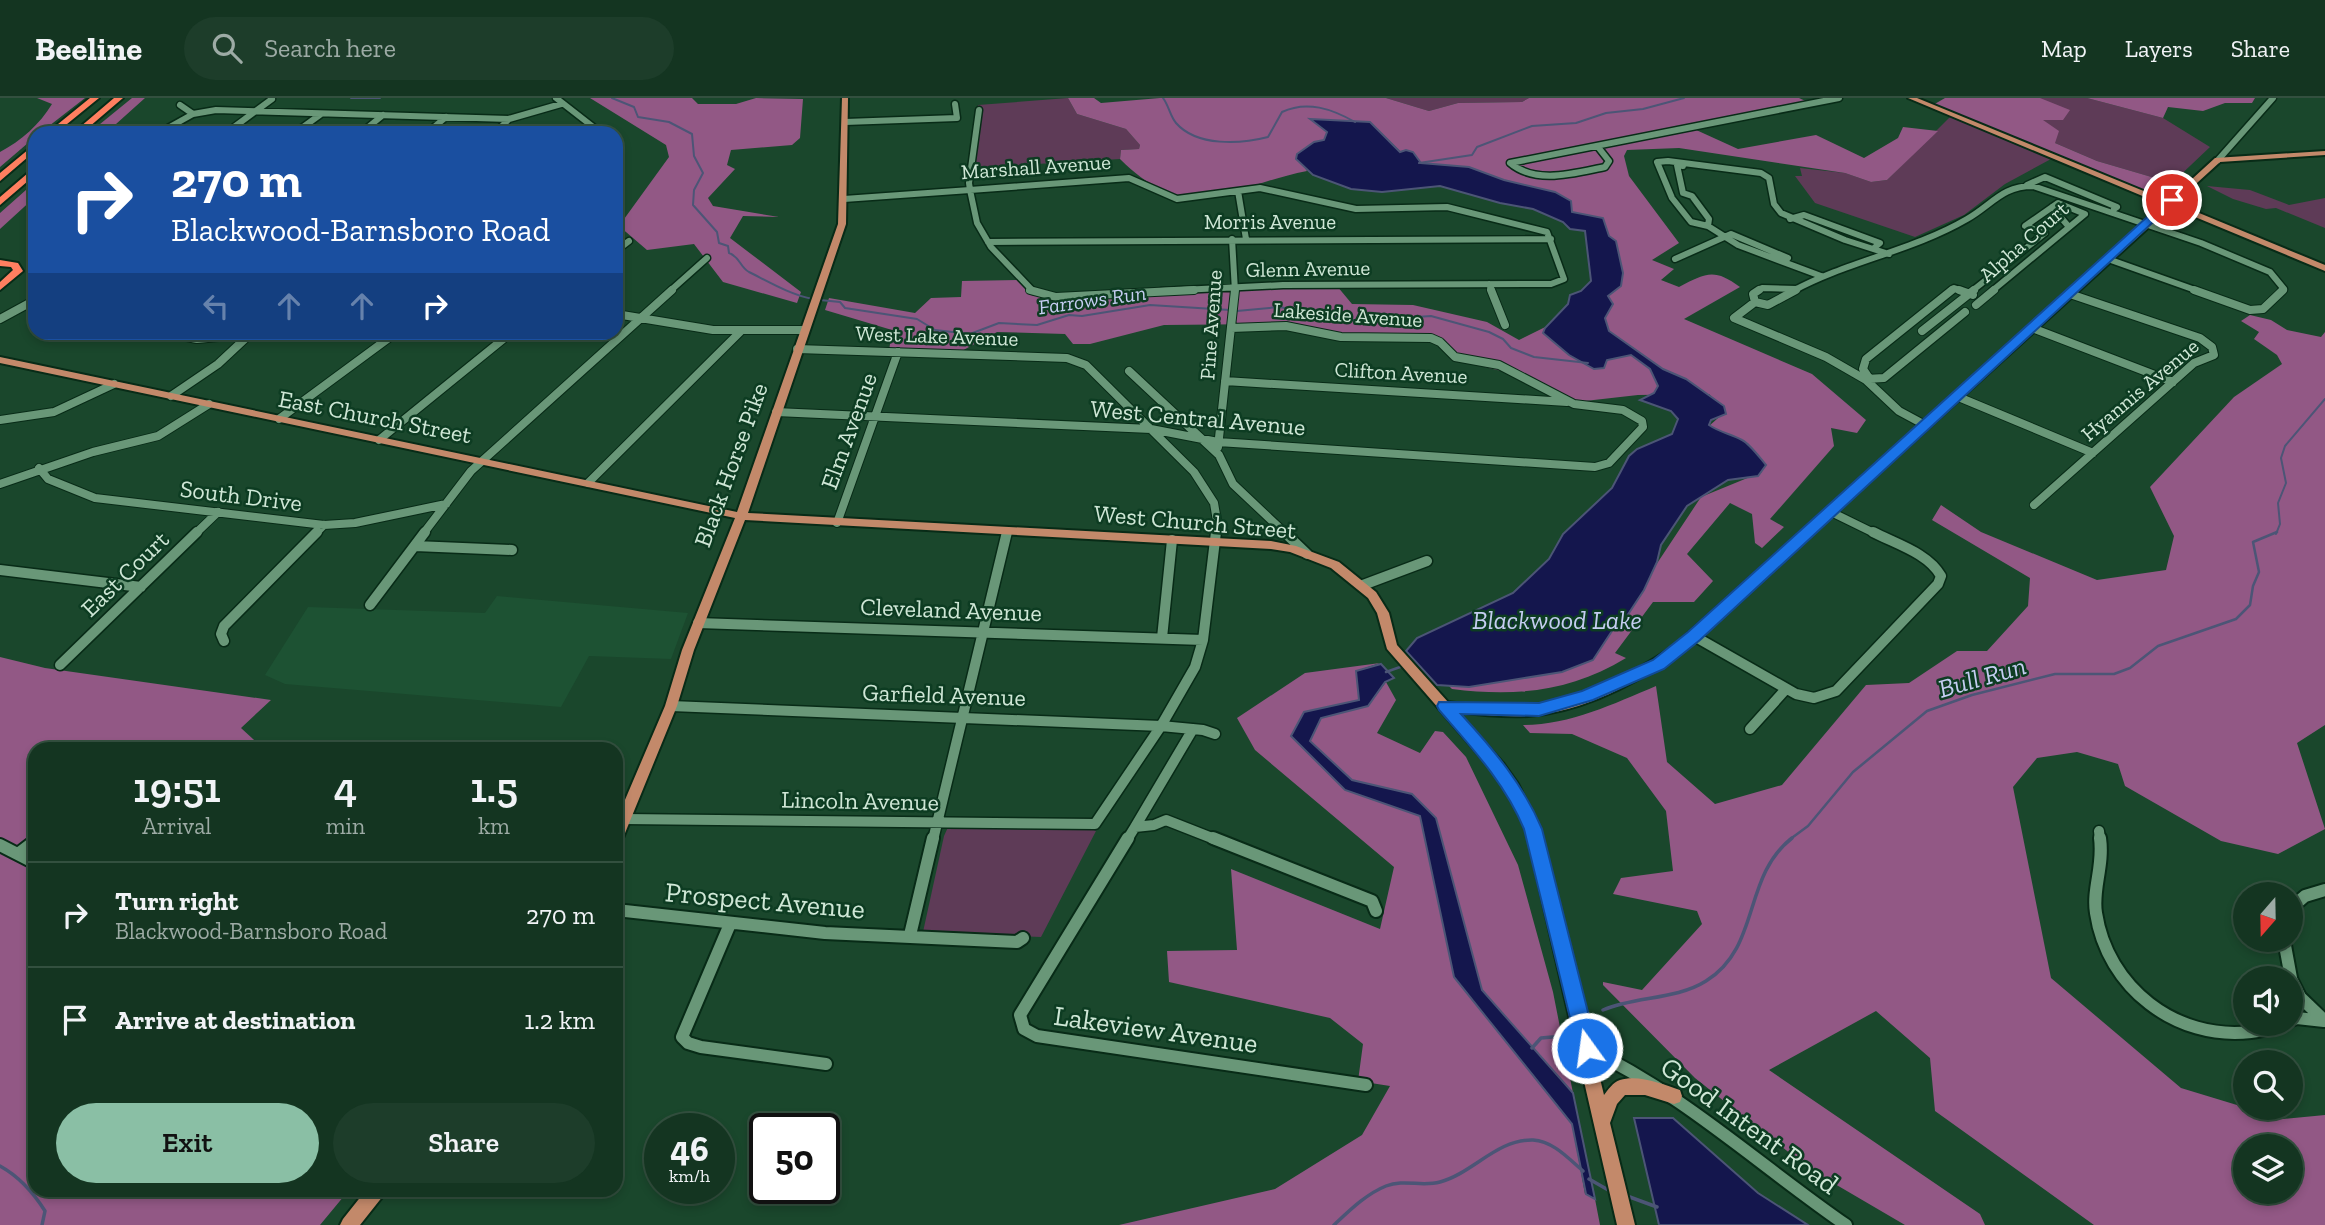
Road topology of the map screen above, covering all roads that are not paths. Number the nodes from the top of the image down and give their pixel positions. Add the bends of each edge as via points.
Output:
1 (95, 98) edge
2 (119, 98) edge
3 (845, 98) edge
4 (1911, 98) edge
5 (2273, 98) edge
6 (272, 99) edge
7 (1836, 99) edge
8 (558, 101) edge
9 (955, 104) dead end
10 (180, 105) dead end
11 (979, 110) dead end
12 (255, 111) junction
13 (193, 114) junction
14 (321, 114) junction
15 (383, 115) junction
16 (446, 117) junction
17 (509, 119) junction
18 (845, 122) junction
19 (60, 126) edge
20 (86, 126) edge
21 (172, 126) edge
22 (235, 126) edge
23 (305, 126) edge
24 (370, 126) edge
25 (435, 126) edge
26 (502, 126) edge
27 (591, 126) edge
28 (1598, 147) junction
29 (28, 153) edge
30 (2325, 153) edge
31 (2218, 160) junction
32 (1761, 173) junction
33 (28, 176) edge
34 (0, 178) edge
35 (2027, 185) junction
36 (969, 190) junction
37 (1238, 191) junction
38 (844, 199) junction
39 (0, 202) edge
40 (2080, 202) junction
41 (2167, 204) junction
42 (2052, 207) junction
43 (2073, 207) junction
44 (2111, 211) junction
45 (2147, 224) junction
46 (1708, 226) junction
47 (2069, 227) junction
48 (1723, 237) junction
49 (1232, 239) junction
50 (1246, 239) junction
51 (1552, 239) junction
52 (629, 241) dead end
53 (988, 242) junction
54 (623, 246) edge
55 (1889, 254) junction
56 (707, 258) dead end
57 (2013, 258) junction
58 (1675, 259) dead end
59 (2108, 259) junction
60 (0, 262) edge
61 (2026, 264) junction
62 (2325, 268) edge
63 (1994, 273) junction
64 (1821, 276) junction
65 (2009, 278) junction
66 (1489, 284) junction
67 (0, 287) edge
68 (1234, 288) junction
69 (1797, 289) junction
70 (1968, 294) junction
71 (2070, 294) junction
72 (1984, 300) junction
73 (1755, 302) junction
74 (28, 304) edge
75 (1976, 305) dead end
76 (23, 306) junction
77 (28, 307) edge
78 (1965, 313) dead end
79 (623, 316) edge
80 (0, 319) edge
81 (639, 319) junction
82 (1505, 325) dead end
83 (1908, 326) junction
84 (1231, 328) junction
85 (2032, 328) junction
86 (804, 330) junction
87 (1922, 331) junction
88 (740, 332) junction
89 (623, 333) edge
90 (1937, 336) junction
91 (244, 340) edge
92 (386, 340) edge
93 (502, 340) edge
94 (616, 340) edge
95 (797, 349) junction
96 (898, 352) junction
97 (0, 360) edge
98 (1129, 371) dead end
99 (1867, 379) junction
100 (1225, 381) junction
101 (2173, 382) junction
102 (114, 384) junction
103 (171, 396) junction
104 (1956, 396) junction
105 (209, 404) junction
106 (1574, 404) junction
107 (776, 412) junction
108 (876, 416) junction
109 (279, 419) junction
110 (0, 420) edge
111 (1925, 425) junction
112 (1151, 429) junction
113 (1200, 437) junction
114 (379, 440) junction
115 (1218, 442) junction
116 (2093, 453) junction
117 (1219, 455) junction
118 (483, 460) junction
119 (1613, 460) joint
120 (39, 468) junction
121 (588, 483) junction
122 (0, 484) edge
123 (446, 504) junction
124 (2035, 505) dead end
125 (218, 512) junction
126 (1830, 512) junction
127 (741, 516) junction
128 (837, 523) junction
129 (324, 525) junction
130 (1007, 532) junction
131 (1172, 540) junction
132 (1213, 541) junction
133 (415, 546) junction
134 (512, 550) dead end
135 (1307, 554) junction
136 (1427, 561) dead end
137 (0, 570) edge
138 (1363, 585) junction
139 (141, 587) junction
140 (370, 605) dead end
141 (698, 623) junction
142 (982, 632) junction
143 (1694, 636) junction
144 (1162, 638) junction
145 (1203, 639) junction
146 (224, 641) dead end
147 (60, 665) dead end
148 (1786, 689) junction
149 (671, 706) junction
150 (1445, 706) junction
151 (962, 717) junction
152 (1161, 726) junction
153 (1193, 729) junction
154 (1750, 729) dead end
155 (1215, 734) dead end
156 (624, 819) joint
157 (936, 823) junction
158 (1135, 827) junction
159 (2099, 831) dead end
160 (0, 845) edge
161 (28, 846) edge
162 (18, 854) junction
163 (28, 859) edge
164 (2325, 890) edge
165 (2303, 897) edge
166 (623, 910) edge
167 (1376, 911) dead end
168 (730, 924) junction
169 (910, 935) junction
170 (1023, 938) dead end
171 (2303, 999) edge
172 (2303, 1019) edge
173 (2325, 1021) edge
174 (2233, 1034) edge
175 (1587, 1048) junction
176 (826, 1064) dead end
177 (1366, 1085) dead end
178 (1674, 1096) junction
179 (1604, 1125) junction
180 (371, 1197) edge
181 (1626, 1221) edge
182 (349, 1225) edge
183 (1846, 1225) edge

1 - 19 highway
2 - 20 highway
3 - 18 main road, Black Horse Pike
4 - 41 main road
5 - 31 street
6 - 12 street
7 - 28 street
8 - 17 street
8 - 27 street
9 - 18 street via 957,118
10 - 13 street
11 - 36 street
12 - 13 street
12 - 14 street
12 - 22 street
13 - 21 street
14 - 15 street
14 - 23 street
15 - 16 street
15 - 24 street
16 - 17 street
16 - 25 street
17 - 26 street
18 - 38 main road, Black Horse Pike
28 - 28 street via 1511,162 1510,163 1531,175 1580,172 1605,167 1609,161
29 - 34 highway
30 - 31 main road
31 - 41 main road
32 - 46 street via 1677,165 1683,193 1692,196 1709,219
32 - 46 street via 1657,162 1672,198 1691,222
32 - 55 street via 1769,178 1777,210 1790,219 1804,215 1880,243 1874,248
33 - 39 highway
35 - 40 street
35 - 44 street via 2045,177 2117,207
35 - 55 street via 2014,186 1968,219 1975,222 1911,250 1904,246
36 - 37 street, Marshall Avenue via 1129,178 1177,199
36 - 38 street, Marshall Avenue
36 - 53 street via 977,223
37 - 50 street, Pine Avenue
37 - 51 street, Marshall Avenue via 1269,189 1356,209 1447,207 1535,228
38 - 86 main road, Black Horse Pike via 842,224
40 - 43 street
40 - 44 street
41 - 45 main road
41 - 62 main road
42 - 43 street via 2058,203
42 - 47 street
42 - 57 street via 2025,226 2045,233
43 - 47 street, Alpha Court via 2085,214
44 - 45 street
45 - 59 main road
45 - 59 street via 2270,272 2283,283 2283,291 2263,309 2250,310
46 - 48 street
47 - 61 street, Alpha Court
48 - 58 street
48 - 64 street via 1731,234
49 - 50 street, Morris Avenue
49 - 53 street, Morris Avenue
49 - 68 street, Pine Avenue
50 - 51 street, Morris Avenue
51 - 66 street, Glenn Avenue via 1562,281
52 - 54 street
53 - 68 street, Glenn Avenue via 1031,291 1048,296
55 - 64 street
56 - 81 street
57 - 61 street
57 - 63 street
59 - 71 main road
60 - 67 highway via 15,265 19,271
61 - 65 street, Alpha Court
63 - 65 street
63 - 70 street
64 - 69 street
65 - 72 street, Alpha Court
66 - 68 street, Glenn Avenue
66 - 82 street
68 - 84 street, Pine Avenue
69 - 73 street via 1768,305
69 - 73 street via 1762,288 1753,293
70 - 72 street
70 - 83 street via 1954,288
70 - 87 street
71 - 85 main road
71 - 101 street, Hyannis Avenue via 2209,343 2214,355 2194,363
72 - 75 street, Alpha Court
73 - 99 street via 1734,317
74 - 76 street
76 - 77 street
76 - 80 street
78 - 90 street, Alpha Court
79 - 81 street
81 - 88 street
81 - 89 street
83 - 87 street
83 - 99 street via 1867,359 1863,369
84 - 100 street, Pine Avenue
84 - 106 street, Lakeside Avenue via 1286,326 1341,337 1431,338 1453,356 1499,365
85 - 101 street
85 - 104 main road
86 - 88 street
86 - 95 main road, Black Horse Pike
87 - 90 street
88 - 121 street
90 - 99 street, Alpha Court via 1884,379
91 - 103 street
92 - 109 street
93 - 114 street
94 - 118 street
95 - 96 street, West Lake Avenue
95 - 107 main road, Black Horse Pike
96 - 108 street, Elm Avenue
96 - 112 street, West Lake Avenue via 1075,360 1094,372
97 - 102 main road, East Church Street
98 - 113 street
99 - 111 street via 1899,411
100 - 106 street, Clifton Avenue
100 - 115 street, Pine Avenue
101 - 116 street, Hyannis Avenue
102 - 103 main road, East Church Street
102 - 110 street via 54,412
103 - 105 main road, East Church Street
104 - 111 main road
104 - 116 street
105 - 109 main road, East Church Street
105 - 120 street via 158,436
106 - 119 street, Lakeside Avenue via 1623,410 1642,421 1641,431
107 - 108 street, West Central Avenue
107 - 127 main road, Black Horse Pike
108 - 112 street, West Central Avenue
108 - 128 street, Elm Avenue
109 - 114 main road, East Church Street
111 - 126 main road
112 - 113 street, West Central Avenue
112 - 132 street via 1194,472 1210,496 1217,521
113 - 115 street, West Central Avenue
113 - 117 street
114 - 118 main road, East Church Street
115 - 117 street, Pine Avenue
115 - 119 street, West Central Avenue via 1595,467
116 - 124 street, Hyannis Avenue
117 - 135 street via 1240,492
118 - 121 main road, East Church Street
118 - 123 street
120 - 122 street
120 - 125 street, South Drive via 48,479 95,498
121 - 127 main road, East Church Street
123 - 129 street, South Drive
123 - 133 street
125 - 129 street, South Drive
125 - 139 street, East Court
126 - 143 main road
126 - 148 street via 1925,558 1939,571 1940,581 1836,691 1814,698
127 - 128 main road, West Church Street
127 - 141 main road, Black Horse Pike
128 - 130 main road, West Church Street
129 - 146 street via 224,626
130 - 131 main road, West Church Street
130 - 142 street
131 - 132 main road, West Church Street
131 - 144 street
132 - 135 main road, West Church Street via 1271,545
132 - 145 street
133 - 134 street
133 - 140 street
135 - 138 main road, West Church Street via 1335,565
136 - 138 street
137 - 139 street
138 - 150 main road, West Church Street via 1379,604 1388,639
139 - 147 street, East Court
141 - 142 street, Cleveland Avenue
141 - 149 main road, Black Horse Pike
142 - 144 street, Cleveland Avenue
142 - 151 street
143 - 148 street
143 - 150 main road via 1645,672 1557,705 1519,711
144 - 145 street, Cleveland Avenue
145 - 152 street via 1195,667
148 - 154 street
149 - 151 street, Garfield Avenue
149 - 156 main road, Black Horse Pike
150 - 175 main road, West Church Street via 1498,767 1533,829
151 - 152 street, Garfield Avenue
151 - 157 street
152 - 153 street, Garfield Avenue
152 - 157 street, Lincoln Avenue via 1095,824
153 - 155 street, Garfield Avenue
153 - 158 street
156 - 157 street, Lincoln Avenue
157 - 169 street
158 - 167 street via 1167,820 1371,901
158 - 177 street, Lakeview Avenue via 1020,1015 1027,1034
159 - 174 street via 2102,864 2095,912 2113,970 2131,991 2179,1024
160 - 162 street
161 - 162 street
162 - 163 street
164 - 165 street
166 - 168 street, Prospect Avenue
168 - 169 street, Prospect Avenue
168 - 176 street via 682,1037 688,1043
169 - 170 street, Prospect Avenue via 1017,942
171 - 173 street
172 - 173 street
175 - 178 street, Good Intent Road
175 - 179 main road
178 - 179 main road via 1645,1087 1622,1087 1610,1099
178 - 183 street, Good Intent Road
179 - 181 main road
180 - 182 main road

